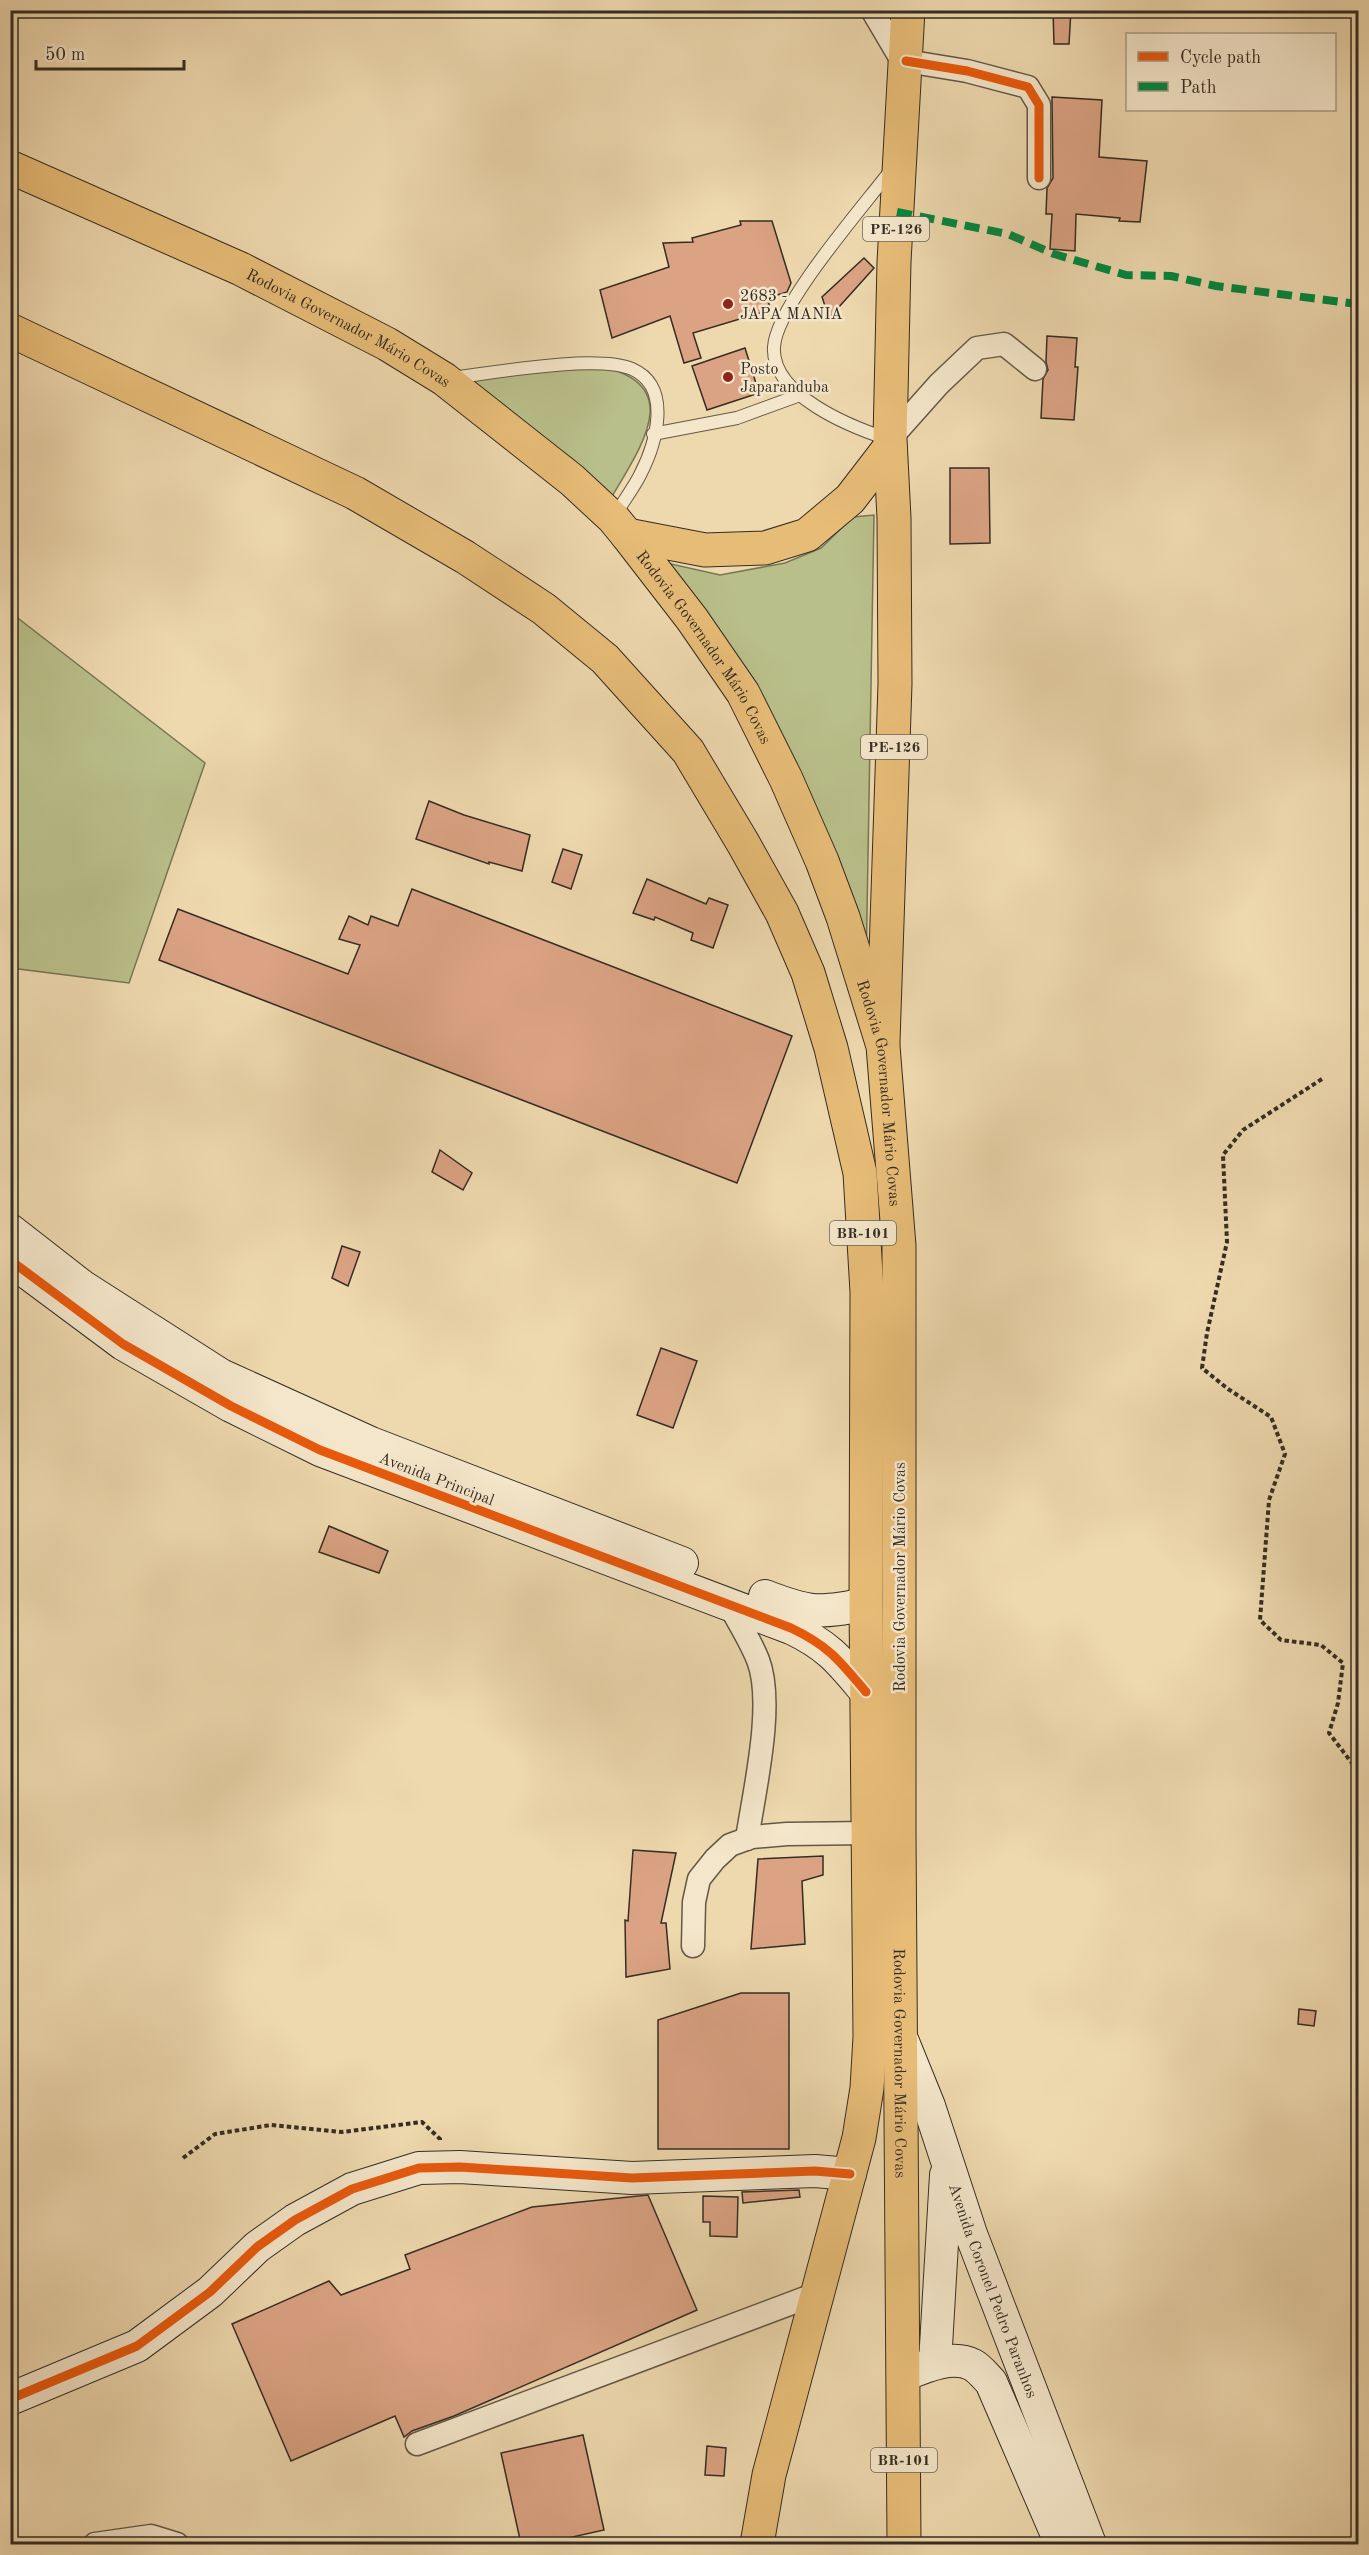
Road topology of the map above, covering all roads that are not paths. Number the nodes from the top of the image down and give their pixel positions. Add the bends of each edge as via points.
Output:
1 (872, 10) edge
2 (908, 10) edge
3 (906, 64) junction
4 (901, 158) junction
5 (10, 167) edge
6 (1039, 178) dead end
7 (10, 330) edge
8 (1035, 369) dead end
9 (444, 379) junction
10 (800, 395) junction
11 (654, 434) junction
12 (890, 443) junction
13 (620, 527) junction
14 (883, 1046) junction
15 (10, 1230) edge
16 (10, 1260) edge
17 (717, 1591) junction
18 (866, 1604) junction
19 (866, 1692) junction
20 (868, 1833) junction
21 (747, 1839) junction
22 (693, 1946) dead end
23 (901, 2037) junction
24 (947, 2160) junction
25 (850, 2174) junction
26 (816, 2294) junction
27 (935, 2363) junction
28 (904, 2375) junction
29 (10, 2399) edge
30 (417, 2444) dead end
31 (95, 2544) edge
32 (177, 2544) edge
33 (757, 2544) edge
34 (904, 2544) edge
35 (1060, 2544) edge
36 (1090, 2544) edge

1 - 3 street
2 - 3 main road, PE-126
3 - 4 main road, PE-126
3 - 6 street via 967,71 1028,87 1039,105
4 - 10 lane via 789,304 776,332 773,349 778,368
4 - 12 main road, PE-126
5 - 9 main road, Rodovia Governador Mário Covas / BR-101 via 241,269 341,319
7 - 18 main road, Rodovia Governador Mário Covas / BR-101 via 355,493 465,557 544,609 605,658 688,752 776,903 808,973 831,1048 860,1173 867,1303
8 - 12 street via 1004,344 977,348 939,384
9 - 11 lane via 572,364 603,363 632,369 647,380 656,395
9 - 13 main road, Rodovia Governador Mário Covas / BR-101 via 572,480
10 - 11 lane via 737,418
10 - 12 lane
11 - 13 lane
12 - 13 main road via 850,499 807,535 765,548 705,550
12 - 14 main road, PE-126 via 895,684
13 - 14 main road, Rodovia Governador Mário Covas / BR-101 via 692,619 743,693 782,769 843,917
14 - 23 main road, Rodovia Governador Mário Covas / BR-101 via 899,1246
15 - 17 street, Avenida Principal via 82,1286 221,1375
16 - 17 street, Avenida Principal via 123,1344 271,1427 331,1454
17 - 18 street, Avenida Principal via 777,1600 813,1612
17 - 19 street, Avenida Principal via 813,1638 830,1650
17 - 21 street via 759,1661 765,1691
18 - 19 main road, Rodovia Governador Mário Covas / BR-101
19 - 20 main road, Rodovia Governador Mário Covas / BR-101
20 - 21 street via 787,1834
20 - 25 main road, Rodovia Governador Mário Covas / BR-101 via 870,2037 867,2088
21 - 22 street via 730,1845 699,1879
23 - 24 street, Avenida Coronel Pedro Paranhos
23 - 28 main road, Rodovia Governador Mário Covas / BR-101
24 - 27 street
24 - 36 street, Avenida Coronel Pedro Paranhos via 975,2244
25 - 26 main road, Rodovia Governador Mário Covas / BR-101
25 - 29 street via 815,2171 632,2178 419,2168 352,2189 295,2220 257,2247 173,2322 137,2346
26 - 30 street
26 - 33 main road, Rodovia Governador Mário Covas / BR-101 via 768,2475
27 - 28 street, Avenida Coronel Pedro Paranhos
27 - 35 street, Avenida Coronel Pedro Paranhos via 973,2365 991,2382
28 - 34 main road, Rodovia Governador Mário Covas / BR-101
31 - 32 street via 151,2536

